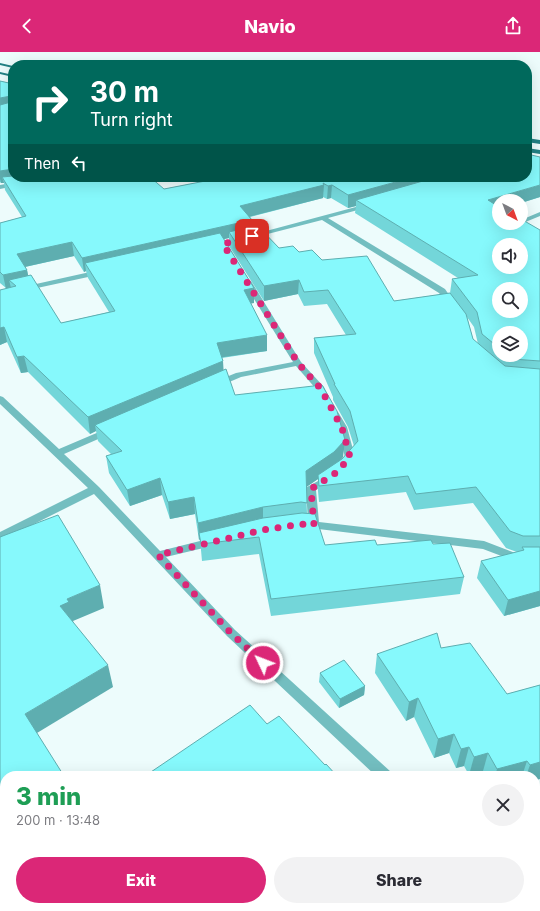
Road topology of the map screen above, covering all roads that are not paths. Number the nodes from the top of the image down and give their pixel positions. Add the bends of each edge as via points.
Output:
1 (22, 184) edge
2 (0, 187) edge
3 (376, 204) edge
4 (540, 214) edge
5 (324, 218) junction
6 (528, 221) edge
7 (208, 247) edge
8 (108, 270) edge
9 (244, 277) edge
10 (0, 294) edge
11 (455, 309) edge
12 (298, 363) junction
13 (210, 387) edge
14 (0, 399) edge
15 (116, 428) edge
16 (58, 453) junction
17 (95, 489) junction
18 (293, 525) edge
19 (314, 525) junction
20 (0, 537) edge
21 (226, 539) edge
22 (158, 555) junction
23 (540, 558) edge
24 (381, 771) edge

1 - 2 street
3 - 5 street
4 - 6 street
5 - 7 street via 225,247
5 - 11 street via 442,291
8 - 10 street
9 - 12 street
12 - 13 street via 239,375
12 - 19 street via 321,389 330,405 342,428 350,457 337,472 311,489
14 - 16 street
15 - 16 street
16 - 17 street
17 - 20 street
17 - 22 street
18 - 19 street
19 - 23 street via 484,545 517,558
21 - 22 street
22 - 24 street via 231,633

